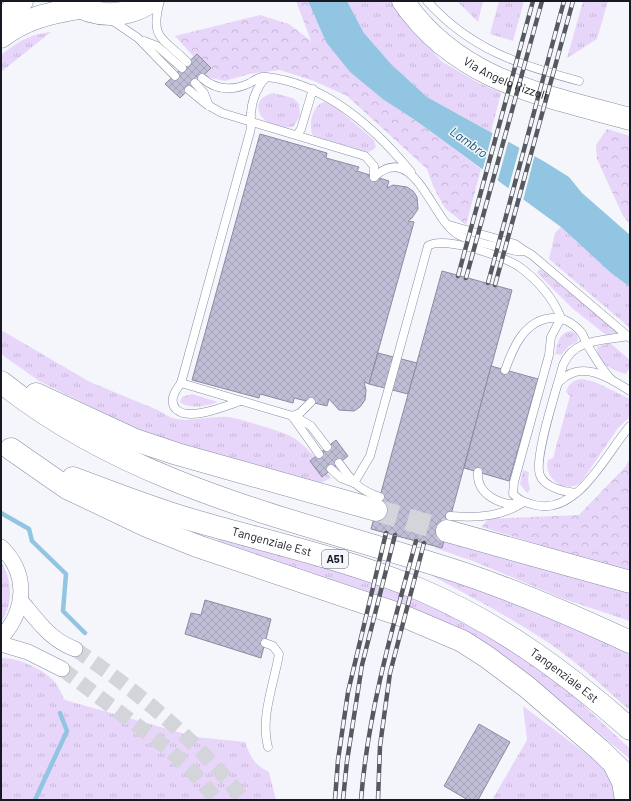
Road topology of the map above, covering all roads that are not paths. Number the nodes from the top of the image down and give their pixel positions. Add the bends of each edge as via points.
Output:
1 (22, 1) edge
2 (152, 1) edge
3 (160, 1) edge
4 (403, 1) edge
5 (427, 1) edge
6 (73, 4) edge
7 (100, 14) junction
8 (1, 20) edge
9 (1, 37) edge
10 (138, 38) junction
11 (175, 76) dead end
12 (266, 77) junction
13 (580, 81) dead end
14 (313, 89) junction
15 (189, 90) dead end
16 (209, 106) junction
17 (630, 119) edge
18 (252, 122) junction
19 (297, 135) junction
20 (412, 175) junction
21 (561, 318) junction
22 (629, 337) edge
23 (587, 344) junction
24 (505, 370) dead end
25 (1, 378) edge
26 (611, 379) junction
27 (1, 382) edge
28 (559, 382) junction
29 (181, 383) junction
30 (630, 391) edge
31 (241, 401) junction
32 (311, 402) dead end
33 (292, 416) junction
34 (630, 426) edge
35 (6, 446) edge
36 (327, 447) dead end
37 (319, 454) dead end
38 (339, 463) dead end
39 (331, 470) dead end
40 (478, 472) dead end
41 (354, 483) junction
42 (576, 493) junction
43 (524, 502) junction
44 (378, 504) joint
45 (449, 523) joint
46 (1, 547) edge
47 (630, 582) edge
48 (21, 601) junction
49 (1, 638) edge
50 (629, 641) edge
51 (265, 643) dead end
52 (1, 644) edge
53 (75, 649) tunnel mouth
54 (62, 669) tunnel mouth
55 (630, 729) edge
56 (268, 747) dead end
57 (623, 772) edge
58 (626, 800) edge

1 - 8 main road
2 - 7 main road via 128,12
3 - 10 lane via 155,22 158,34 184,65 157,46
4 - 17 main road, Via Angelo Rizzoli via 441,43 485,73 547,96
5 - 13 lane, Via Angelo Rizzoli via 454,27 485,48 522,64
6 - 7 main road
6 - 9 main road via 16,26
7 - 10 lane
10 - 11 lane
12 - 14 lane
12 - 16 lane via 239,88 224,89 199,81
12 - 18 lane via 256,91 250,114
14 - 19 lane
14 - 20 lane via 368,128 394,152
15 - 16 lane
16 - 18 lane via 222,113
18 - 19 lane
18 - 29 lane
19 - 20 lane via 365,156 374,166 374,177 389,167
20 - 22 lane via 448,225 460,236 516,251 525,251 532,255
21 - 23 lane via 579,330
21 - 24 lane via 543,320 529,328 516,343
21 - 41 lane via 556,306 543,289 515,264 457,245 439,242 428,246 370,456
21 - 43 lane via 551,337 549,355 513,486 513,494
22 - 23 lane
23 - 26 lane
23 - 28 lane via 578,346 569,353
25 - 44 main road via 135,440 177,454
26 - 28 lane via 590,372 576,371
26 - 30 lane
27 - 50 main road, Tangenziale Est / A51 via 81,437 147,470 213,495 479,579
28 - 42 lane via 538,468 543,481 564,491
29 - 31 lane
29 - 31 lane via 174,393 173,402 182,414 191,415
31 - 33 lane
32 - 33 lane via 300,413
33 - 36 lane via 311,426
33 - 37 lane
34 - 42 lane via 591,479
35 - 55 main road, Tangenziale Est / A51 via 70,477 144,504 198,522 337,560 428,593 491,625 539,656 580,686
35 - 57 main road via 67,488 147,526 191,544 401,615 462,641 522,683
38 - 41 lane
39 - 41 lane via 341,478
40 - 43 lane via 479,484 491,497 506,504
41 - 44 lane
42 - 43 lane via 548,507
43 - 45 lane via 499,514
45 - 47 main road
46 - 48 street via 16,567
48 - 49 street via 15,620
48 - 53 street via 42,628 58,641
51 - 56 lane via 273,646 279,654 267,712 265,736
52 - 54 street via 28,652
57 - 58 main road

